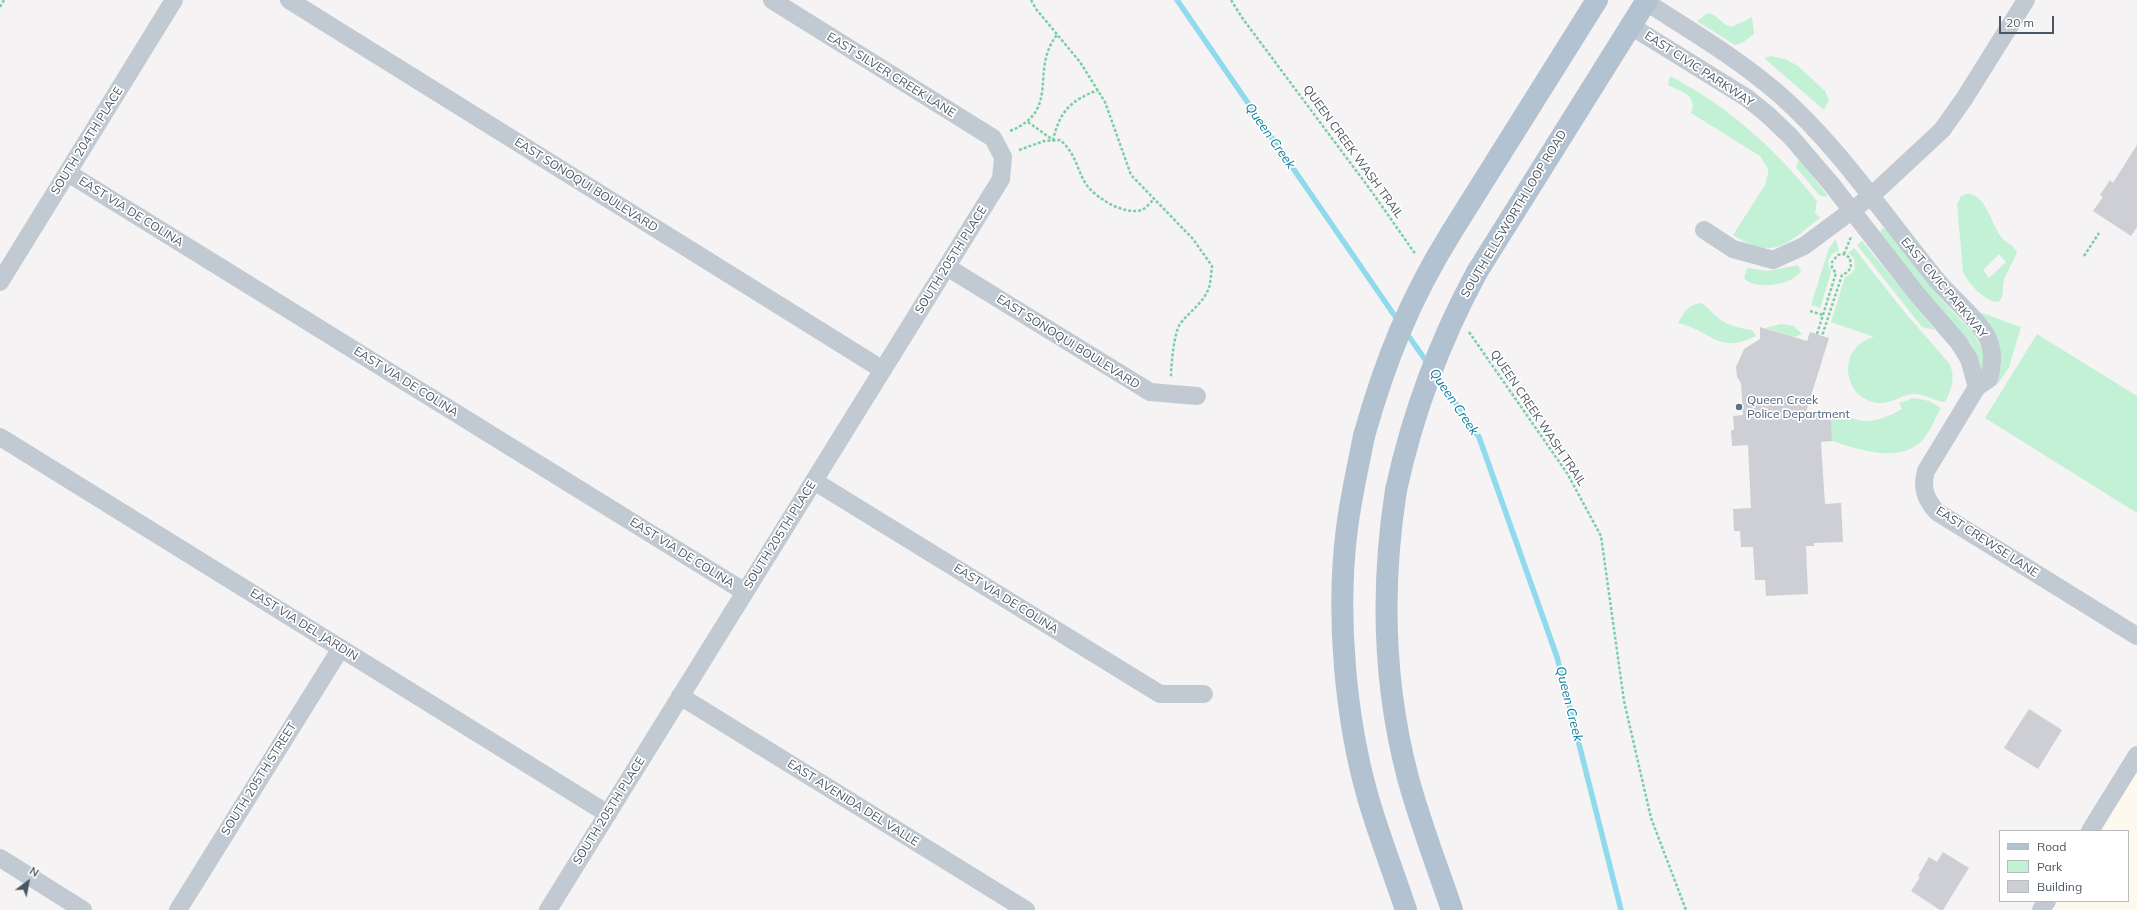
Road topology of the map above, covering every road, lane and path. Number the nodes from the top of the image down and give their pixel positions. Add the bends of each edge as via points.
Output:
1 (4, 0) edge
2 (174, 0) edge
3 (289, 0) edge
4 (772, 0) edge
5 (1031, 0) edge
6 (1231, 0) edge
7 (1597, 0) edge
8 (2026, 0) edge
9 (1646, 1) edge
10 (0, 6) edge
11 (1630, 26) junction
12 (1057, 34) junction
13 (1098, 90) junction
14 (1028, 122) junction
15 (992, 138) junction
16 (1053, 140) junction
17 (1003, 160) junction
18 (68, 173) junction
19 (1870, 197) junction
20 (1154, 200) junction
21 (1852, 210) junction
22 (1704, 230) dead end
23 (2099, 233) dead end
24 (1851, 236) dead end
25 (1844, 254) junction
26 (2084, 256) dead end
27 (1420, 262) dead end
28 (947, 267) junction
29 (0, 282) edge
30 (1810, 311) dead end
31 (1823, 315) junction
32 (1464, 326) dead end
33 (1817, 334) dead end
34 (1822, 336) dead end
35 (882, 370) junction
36 (1978, 387) junction
37 (1171, 394) junction
38 (1197, 396) dead end
39 (0, 437) edge
40 (814, 481) junction
41 (745, 592) junction
42 (2137, 636) edge
43 (341, 648) junction
44 (1204, 694) dead end
45 (680, 696) junction
46 (2137, 755) edge
47 (608, 814) junction
48 (2091, 830) edge
49 (0, 858) edge
50 (552, 909) edge
51 (83, 910) edge
52 (178, 910) edge
53 (1026, 910) edge
54 (1406, 910) edge
55 (1452, 910) edge
56 (1686, 910) edge

1 - 10 path
2 - 18 street, SOUTH 204TH PLACE
3 - 35 street, EAST SONOQUI BOULEVARD
4 - 15 street, EAST SILVER CREEK LANE
5 - 12 path
6 - 27 path, QUEEN CREEK WASH TRAIL via 1372,192
7 - 54 main road, bridge via 1434,260 1399,330 1380,381 1364,436 1348,522 1344,572 1343,607 1348,690 1358,759 1369,801
8 - 19 street via 1942,130
9 - 11 main road, SOUTH ELLSWORTH LOOP ROAD
9 - 19 street, EAST CIVIC PARKWAY via 1735,59 1779,94 1811,124
11 - 21 street, EAST CIVIC PARKWAY via 1741,94 1768,115 1813,162
11 - 55 main road, SOUTH ELLSWORTH LOOP ROAD, bridge via 1476,272 1430,371 1411,426 1396,490 1385,602 1394,710 1408,780
12 - 13 path via 1080,62
12 - 14 path via 1046,56 1040,105
13 - 16 path via 1081,97 1061,114
13 - 20 path via 1106,102 1131,175
14 - 15 path
14 - 16 path
15 - 17 street, EAST SILVER CREEK LANE
16 - 17 path via 1020,149
16 - 20 path via 1060,140 1069,148 1088,187 1107,202 1128,210 1142,210
17 - 28 street, SOUTH 205TH PLACE via 1001,179
18 - 29 street, SOUTH 204TH PLACE
18 - 41 street, EAST VIA DE COLINA
19 - 21 street
19 - 36 street, EAST CIVIC PARKWAY via 1986,336 1991,347 1992,366 1989,379
20 - 37 path via 1193,239 1212,266 1208,289 1180,324 1174,337
21 - 22 street via 1804,246 1773,260 1733,249
21 - 36 street, EAST CIVIC PARKWAY via 1916,293 1959,343 1969,359
23 - 26 path
24 - 25 path
25 - 31 path via 1838,254 1832,262 1832,268 1836,273
25 - 34 path via 1850,258 1851,268 1842,275
28 - 35 street, SOUTH 205TH PLACE
28 - 37 street, EAST SONOQUI BOULEVARD via 1150,392
30 - 31 path
31 - 33 path
32 - 56 path, QUEEN CREEK WASH TRAIL via 1567,473 1601,536 1624,701 1651,818
35 - 40 street, SOUTH 205TH PLACE
36 - 42 street, EAST CREWSE LANE via 1926,471 1923,481 1928,502 1937,512
37 - 38 street, EAST SONOQUI BOULEVARD
39 - 43 street, EAST VIA DEL JARDIN
40 - 41 street, SOUTH 205TH PLACE
40 - 44 street, EAST VIA DE COLINA via 1160,694
41 - 45 street, SOUTH 205TH PLACE
43 - 47 street, EAST VIA DEL JARDIN
43 - 52 street, SOUTH 205TH STREET
45 - 47 street, SOUTH 205TH PLACE
45 - 53 street, EAST AVENIDA DEL VALLE
46 - 48 street
47 - 50 street, SOUTH 205TH PLACE
49 - 51 street

